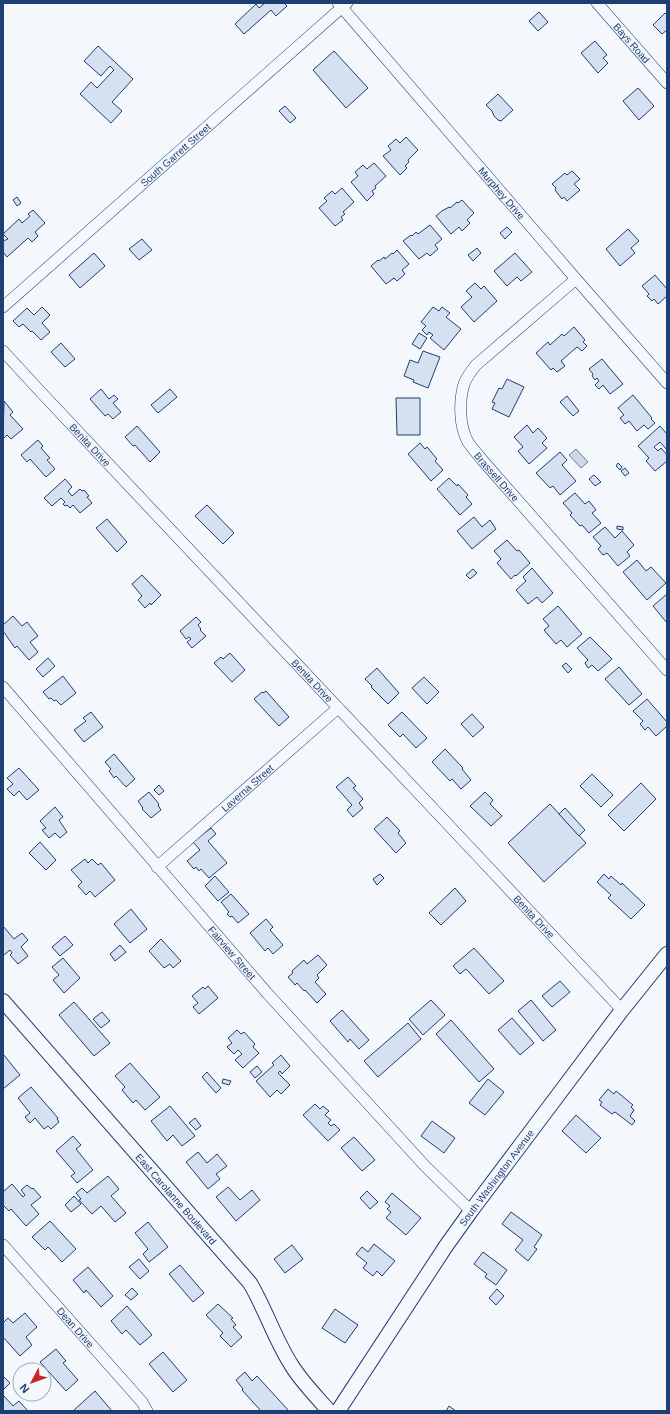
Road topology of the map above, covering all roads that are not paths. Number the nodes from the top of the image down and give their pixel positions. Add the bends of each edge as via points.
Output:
1 (597, 3) edge
2 (342, 4) edge
3 (667, 83) edge
4 (576, 279) junction
5 (3, 307) edge
6 (3, 351) edge
7 (667, 383) edge
8 (667, 670) edge
9 (3, 687) edge
10 (338, 708) junction
11 (157, 867) junction
12 (666, 957) edge
13 (3, 1001) edge
14 (622, 1010) junction
15 (471, 1211) junction
16 (3, 1245) edge
17 (147, 1411) edge
18 (329, 1411) edge
19 (338, 1411) edge

1 - 3 street, Bays Road
2 - 4 street, Murphey Drive
2 - 5 street, South Garrett Street
4 - 7 street, Murphey Drive
4 - 8 street, Brassell Drive via 476,365 464,383 462,394 464,431 468,441 484,462
6 - 10 street, Benita Drive
9 - 11 street, Fairview Street
10 - 11 street, Laverna Street
10 - 14 street, Benita Drive
11 - 15 street, Fairview Street via 381,1119
12 - 14 street, South Washington Avenue
13 - 18 street, East Carolanne Boulevard via 250,1283 292,1366
14 - 15 street, South Washington Avenue
15 - 19 street, South Washington Avenue
16 - 17 street, Dean Drive via 142,1402

